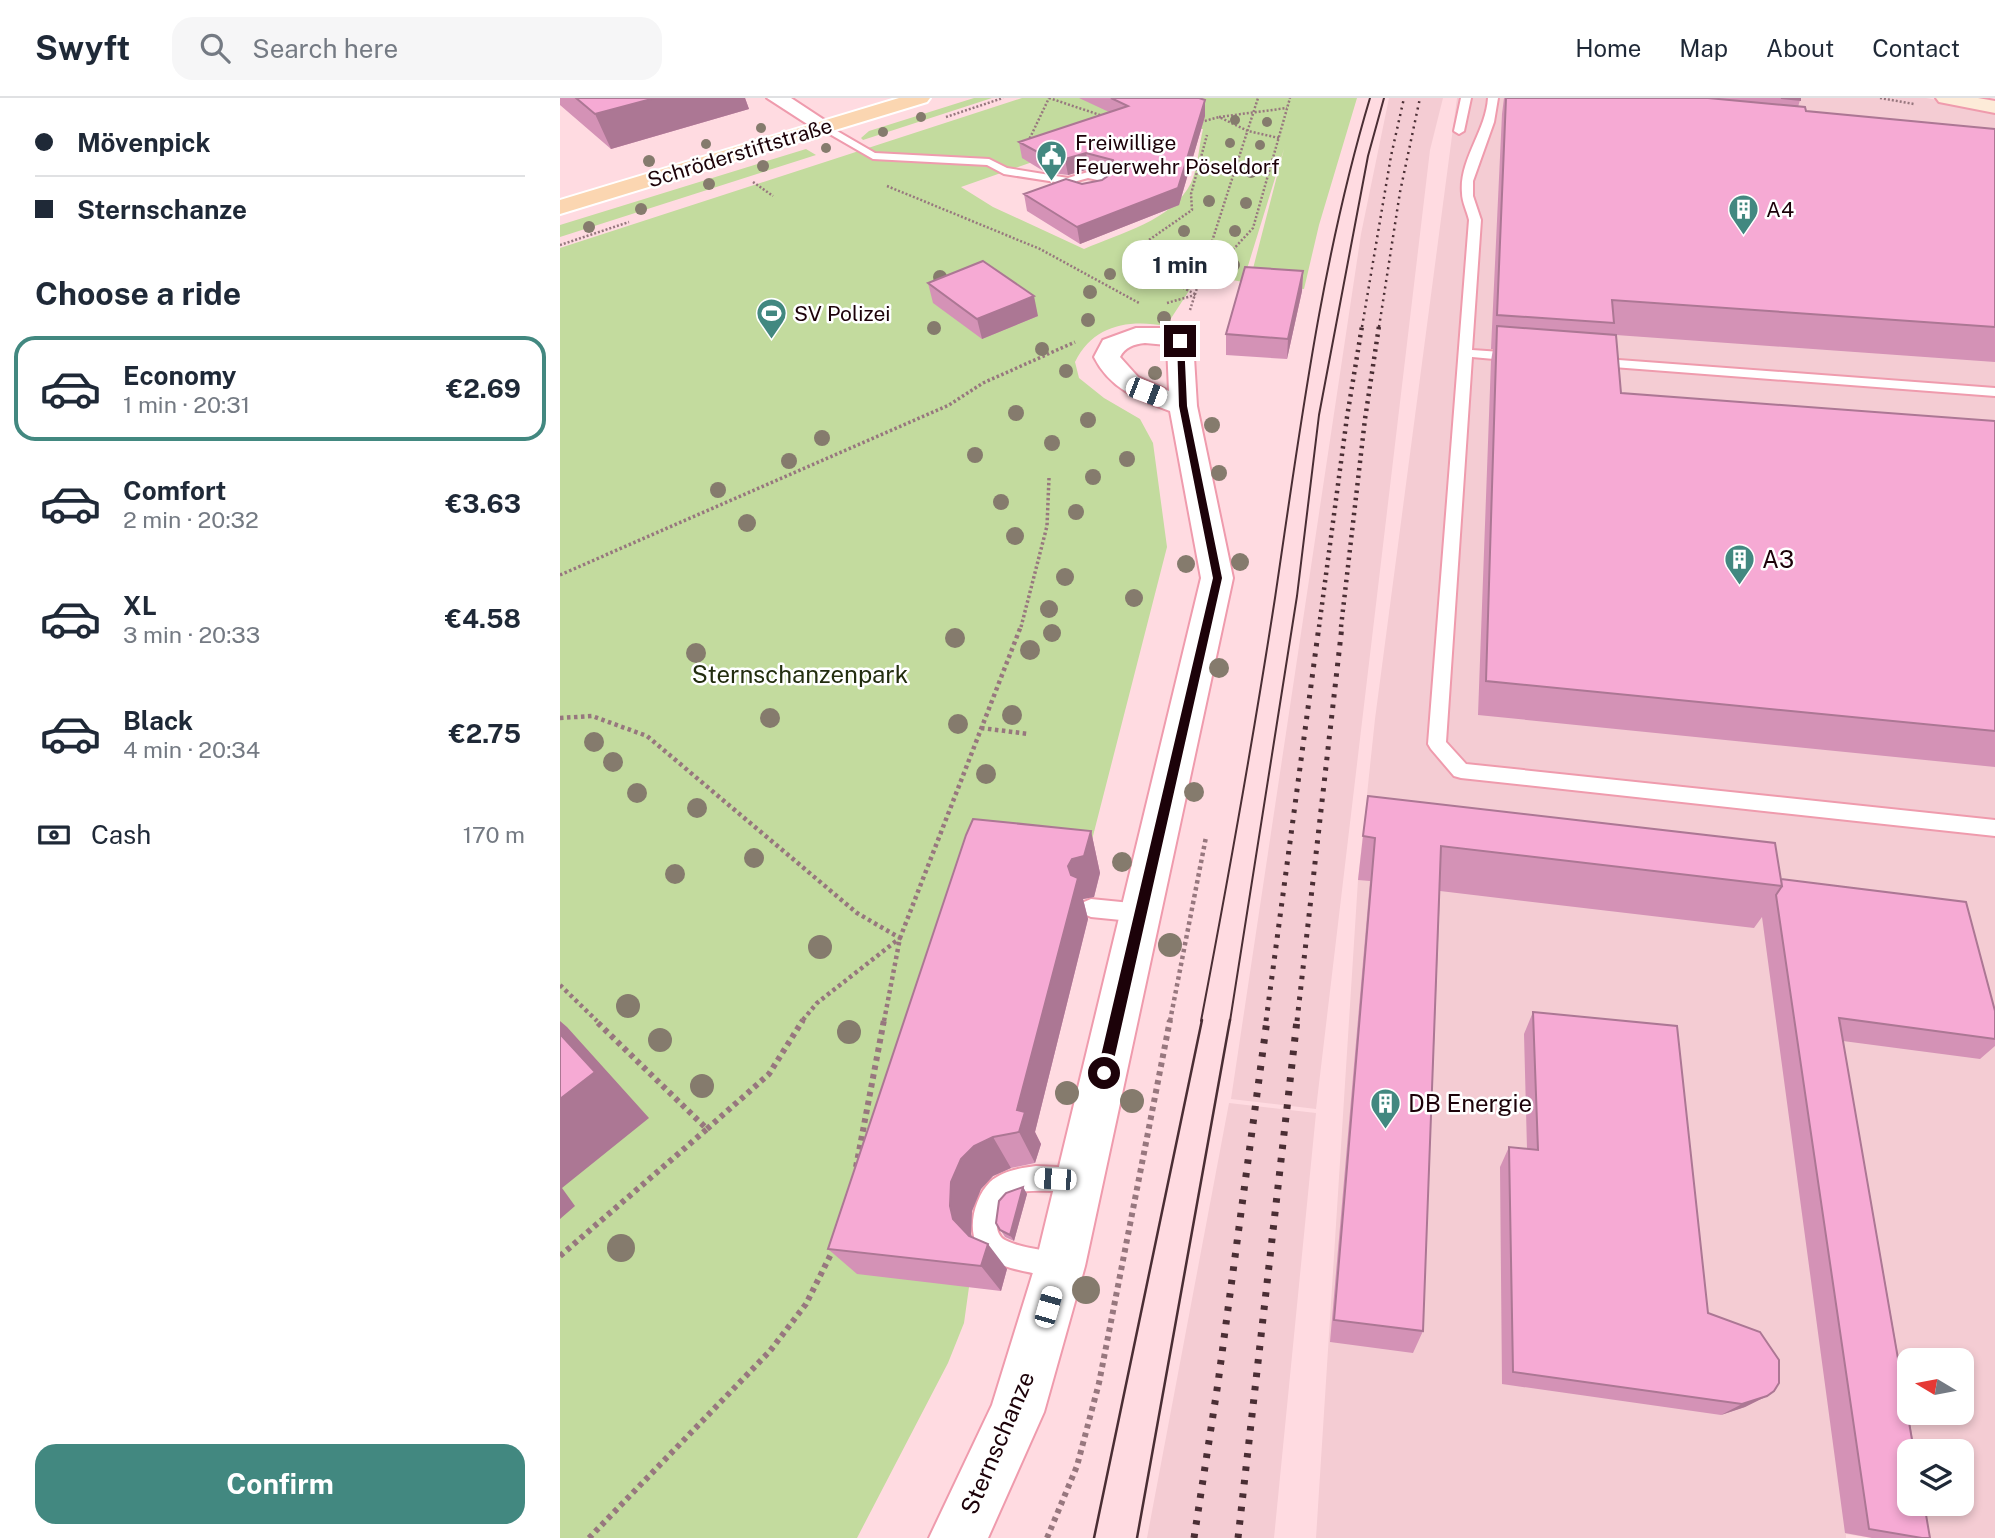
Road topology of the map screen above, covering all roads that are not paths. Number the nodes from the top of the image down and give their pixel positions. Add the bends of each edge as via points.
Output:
1 (777, 98) edge
2 (920, 98) edge
3 (1466, 98) edge
4 (1493, 98) edge
5 (1946, 98) edge
6 (1988, 106) edge
7 (825, 127) junction
8 (1459, 131) dead end
9 (1070, 181) edge
10 (560, 207) edge
11 (1465, 353) junction
12 (1535, 358) edge
13 (1577, 361) edge
14 (1995, 392) edge
15 (1183, 406) junction
16 (1995, 828) edge
17 (1091, 908) dead end
18 (1141, 913) junction
19 (1080, 1180) junction
20 (1060, 1266) junction
21 (958, 1538) edge

1 - 7 street
2 - 7 main road, Schröderstiftstraße
3 - 8 lane
4 - 11 lane via 1470,164 1473,178 1467,194 1475,220
5 - 6 main road
7 - 9 lane via 873,156 989,162 1004,171
7 - 10 main road, Schröderstiftstraße
11 - 12 lane
11 - 16 lane via 1437,744 1461,771
13 - 14 lane
15 - 15 street, Sternschanze via 1180,341 1135,335 1112,346 1107,357 1111,367 1134,385
15 - 18 street, Sternschanze via 1217,578
17 - 18 lane
18 - 19 street, Sternschanze
19 - 20 street, Sternschanze
19 - 20 lane via 1018,1179 995,1194 985,1214 985,1231 998,1251
20 - 21 street, Sternschanze via 1017,1412

